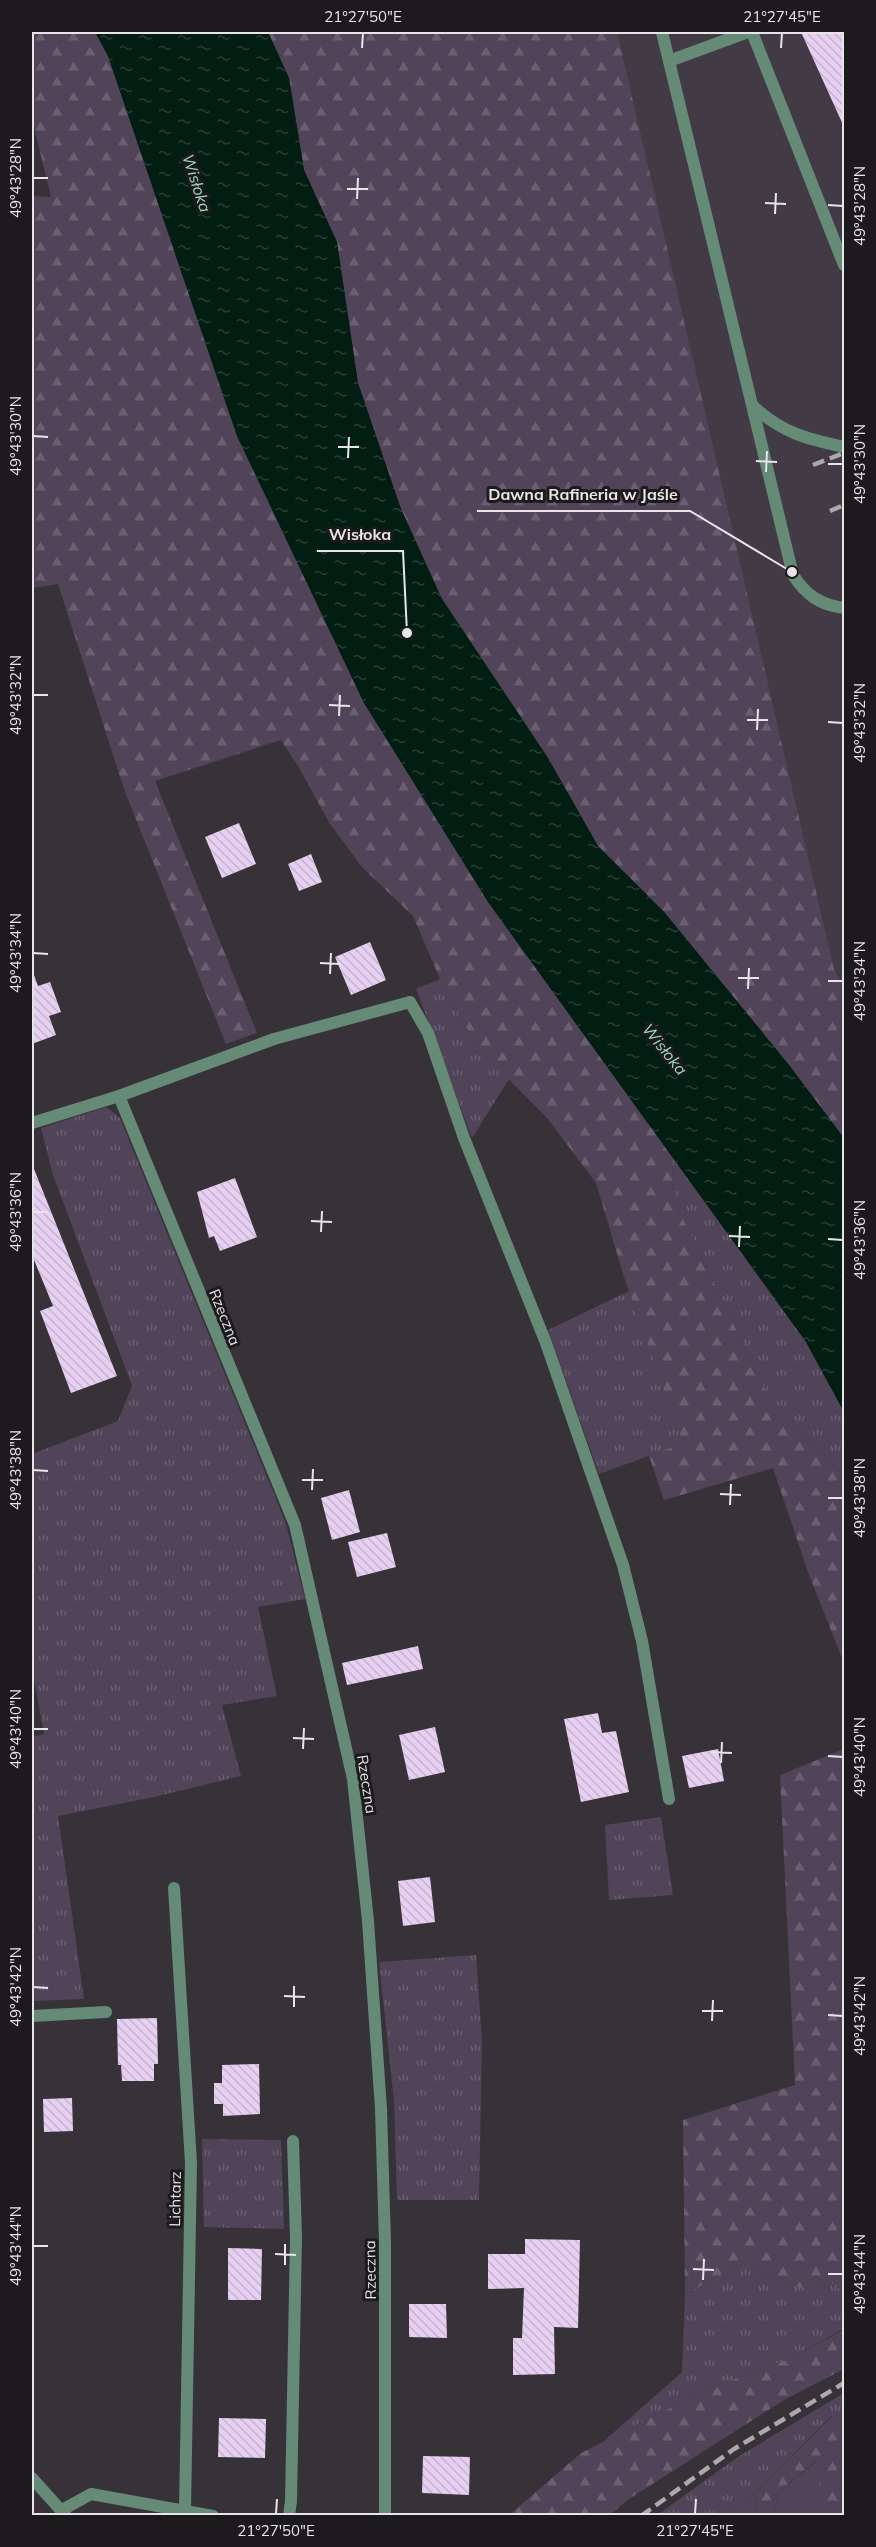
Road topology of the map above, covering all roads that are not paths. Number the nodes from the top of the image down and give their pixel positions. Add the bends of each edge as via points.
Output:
1 (663, 32) edge
2 (750, 32) edge
3 (669, 61) junction
4 (844, 265) edge
5 (753, 406) junction
6 (844, 447) edge
7 (844, 608) edge
8 (119, 1096) junction
9 (32, 1123) edge
10 (669, 1799) dead end
11 (174, 1888) dead end
12 (106, 2012) dead end
13 (32, 2016) edge
14 (293, 2141) dead end
15 (32, 2478) edge
16 (185, 2510) junction
17 (64, 2513) edge
18 (213, 2516) edge
19 (289, 2516) edge
20 (385, 2516) edge

1 - 3 street
2 - 3 street
2 - 4 street
3 - 5 street
5 - 6 street via 789,432
5 - 7 street via 793,575 814,599
8 - 9 street
8 - 10 street via 274,1039 410,1002 428,1033 464,1138 546,1343 623,1565 642,1641
8 - 20 street, Rzeczna via 295,1525 353,1779 381,2109
11 - 16 street, Lichtarz via 190,2163
12 - 13 street
14 - 19 street via 296,2238
15 - 17 street
16 - 17 street via 91,2494
16 - 18 street

